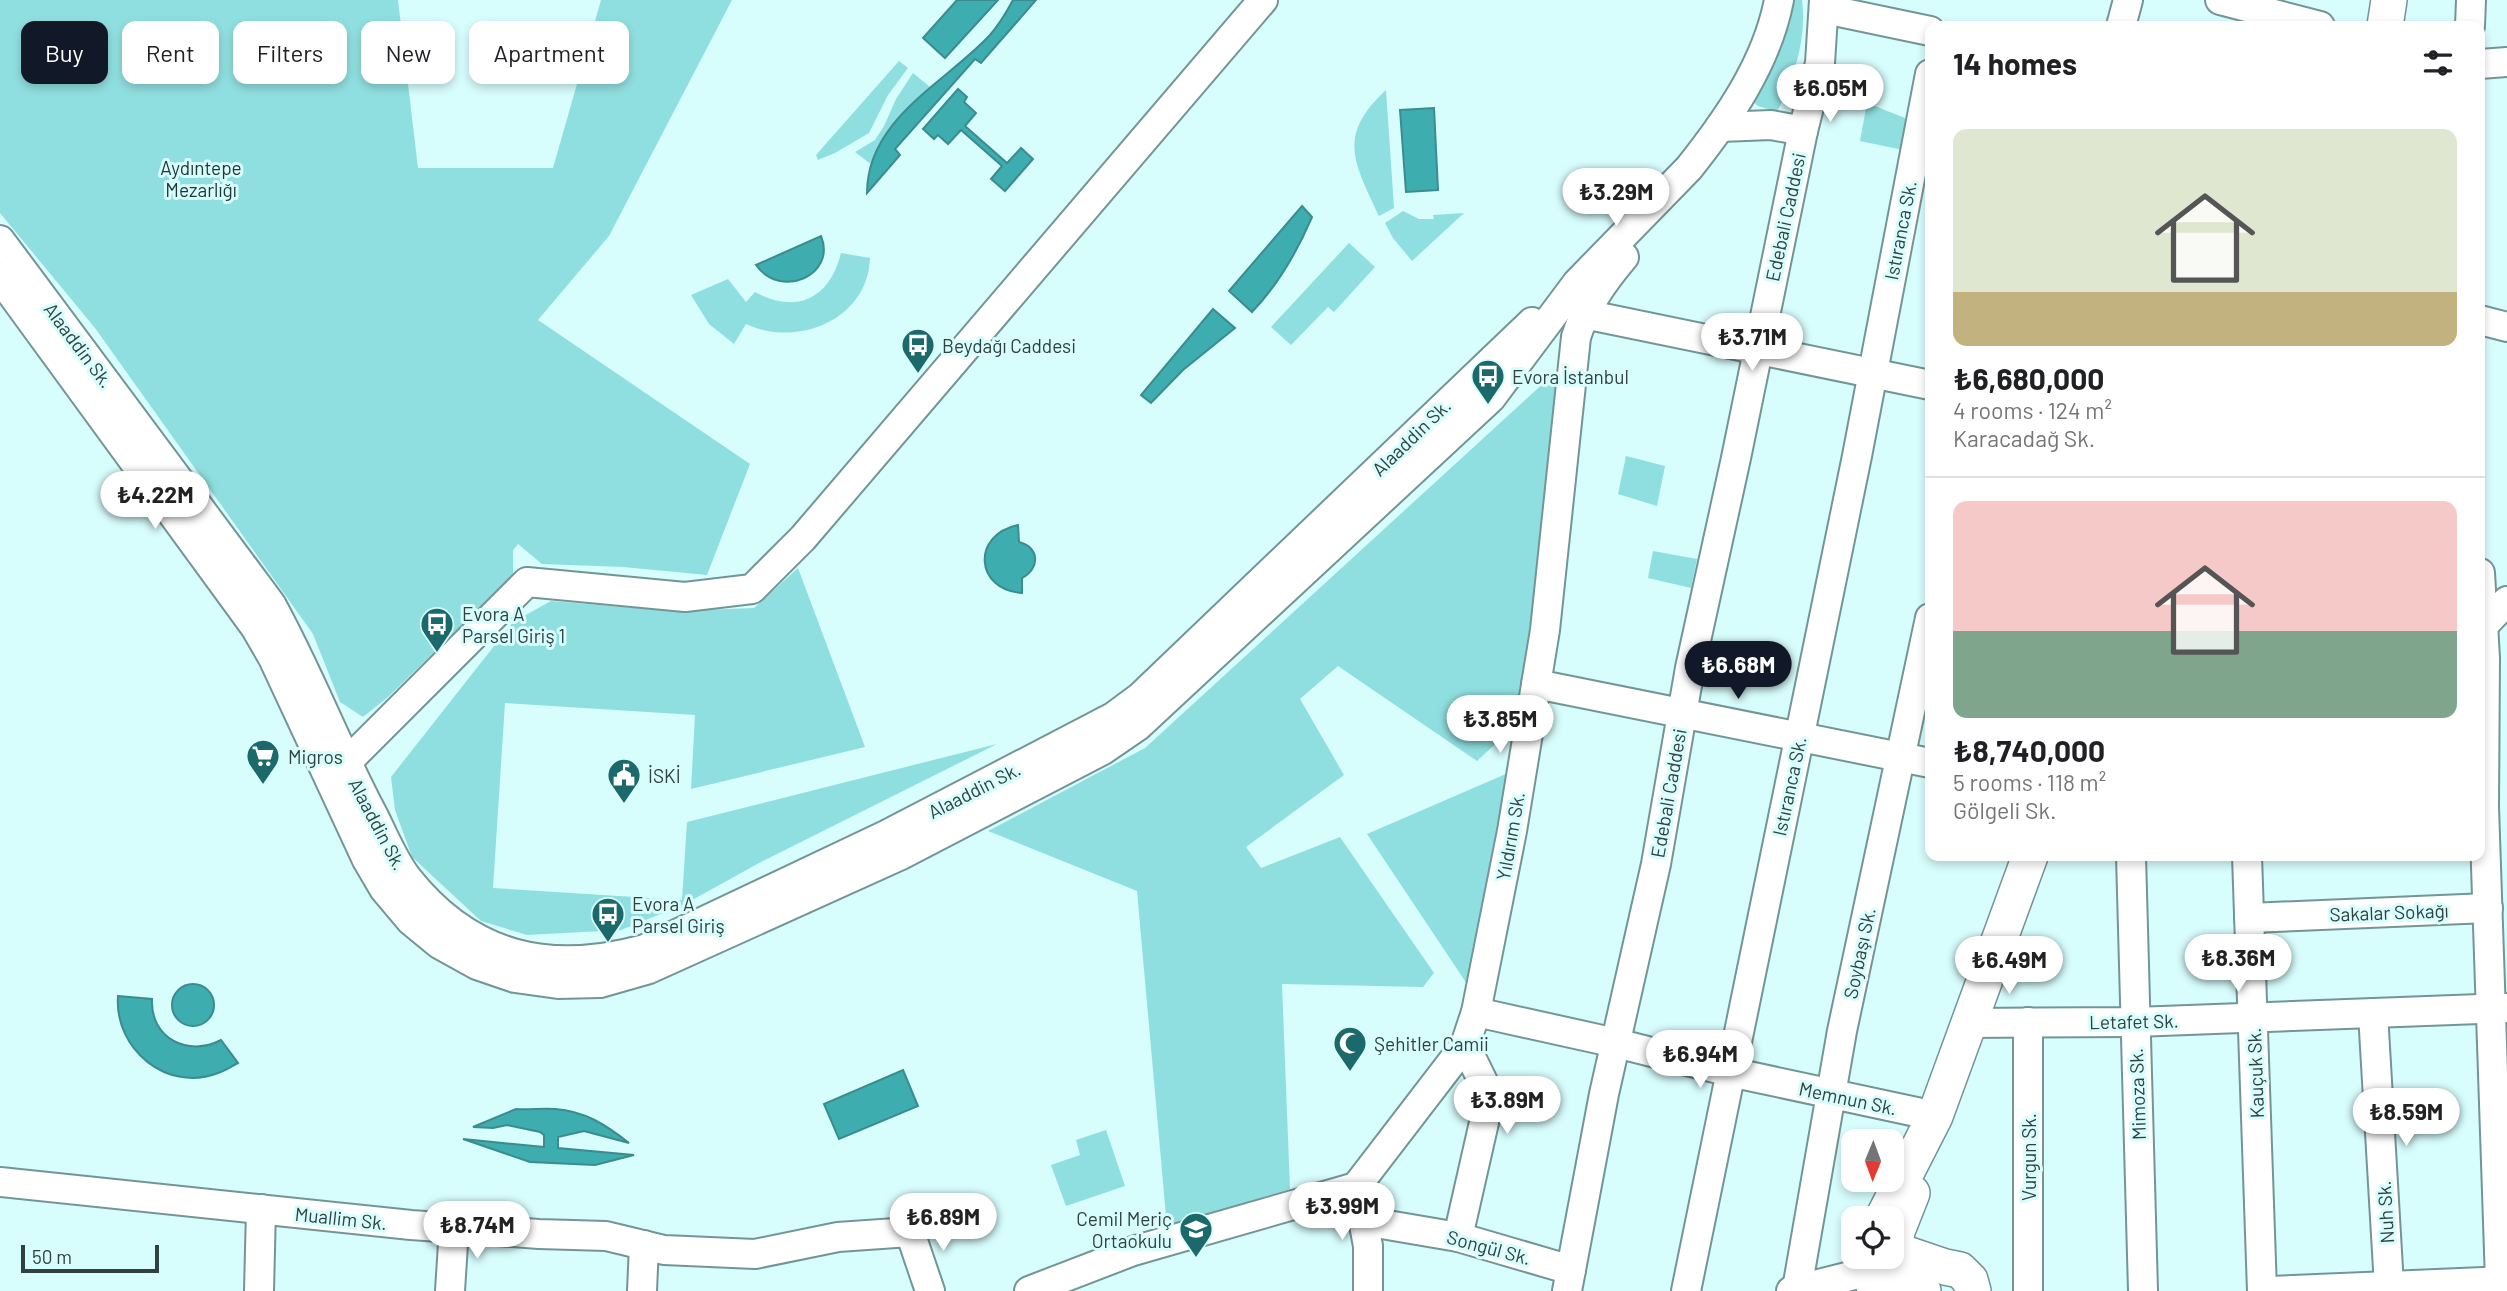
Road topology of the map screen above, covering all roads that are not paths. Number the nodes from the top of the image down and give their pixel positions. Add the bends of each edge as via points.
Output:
1 (1263, 0) edge
2 (1779, 0) edge
3 (2128, 0) edge
4 (2220, 0) edge
5 (2389, 0) edge
6 (2471, 0) edge
7 (1825, 5) edge
8 (2122, 21) edge
9 (2301, 21) edge
10 (2386, 21) edge
11 (2470, 21) edge
12 (1925, 30) edge
13 (2507, 62) edge
14 (2485, 64) edge
15 (1925, 101) edge
16 (1720, 127) junction
17 (1803, 131) junction
18 (0, 240) edge
19 (1625, 243) junction
20 (0, 278) edge
21 (1577, 284) joint
22 (1584, 314) junction
23 (2485, 321) edge
24 (2507, 327) edge
25 (1759, 349) junction
26 (1874, 372) junction
27 (1925, 384) edge
28 (131, 437) junction
29 (2507, 601) edge
30 (2485, 624) edge
31 (2485, 630) edge
32 (1925, 642) edge
33 (2496, 655) edge
34 (1536, 684) junction
35 (1682, 714) junction
36 (1798, 738) junction
37 (1901, 758) junction
38 (1925, 763) edge
39 (337, 768) junction
40 (2485, 775) edge
41 (2485, 858) edge
42 (2026, 861) edge
43 (2131, 861) edge
44 (2247, 861) edge
45 (2488, 908) junction
46 (2249, 918) junction
47 (2499, 1008) edge
48 (1476, 1012) junction
49 (2373, 1013) junction
50 (2253, 1018) junction
51 (2028, 1022) junction
52 (1970, 1023) junction
53 (2136, 1023) junction
54 (1616, 1042) junction
55 (1465, 1045) junction
56 (1730, 1072) junction
57 (1831, 1094) junction
58 (1935, 1116) junction
59 (0, 1182) edge
60 (1356, 1187) junction
61 (1898, 1206) edge
62 (261, 1209) junction
63 (1364, 1222) junction
64 (454, 1228) junction
65 (1458, 1237) junction
66 (644, 1245) junction
67 (1904, 1266) edge
68 (1846, 1269) edge
69 (1569, 1280) edge
70 (2503, 1281) edge
71 (1953, 1285) edge
72 (2389, 1286) junction
73 (2440, 1287) edge
74 (1794, 1290) edge
75 (2299, 1290) edge
76 (259, 1291) edge
77 (450, 1291) edge
78 (642, 1291) edge
79 (930, 1291) edge
80 (1029, 1291) edge
81 (1368, 1291) edge
82 (1686, 1291) edge
83 (2028, 1291) edge
84 (2143, 1291) edge
85 (2262, 1291) edge
86 (2271, 1291) edge

1 - 39 street via 803,538 751,589 685,597 527,582
2 - 16 street via 1762,54
3 - 8 street
4 - 9 street
5 - 10 main road
6 - 11 street
7 - 12 street
7 - 17 street, Edebali Caddesi via 1819,63
13 - 14 street
15 - 26 street, Istıranca Sk.
16 - 17 street, Edebali Caddesi via 1771,125
16 - 19 street, Yıldırım Sk.
17 - 25 street, Edebali Caddesi
18 - 28 street, Alaaddin Sk.
19 - 21 street, Yıldırım Sk.
19 - 22 street, Yıldırım Sk.
20 - 28 street, Alaaddin Sk.
21 - 39 street, Alaaddin Sk. via 1491,398 1138,726 1103,750 880,851 645,948 579,961 502,950 469,935 435,909 406,877
22 - 25 street
22 - 34 street, Yıldırım Sk. via 1576,337
23 - 24 street
25 - 26 street
25 - 35 street, Edebali Caddesi
26 - 27 street
26 - 36 street, Istıranca Sk.
28 - 39 street, Alaaddin Sk. via 271,604 291,640
29 - 30 street
31 - 33 street
32 - 37 street, Soybaşı Sk.
33 - 40 street
34 - 35 street
34 - 48 street, Yıldırım Sk.
35 - 36 street
35 - 54 street, Edebali Caddesi via 1656,863
36 - 37 street
36 - 56 street, Istıranca Sk.
37 - 38 street
37 - 57 street, Soybaşı Sk.
41 - 45 street
42 - 52 main road
43 - 53 street, Mimoza Sk.
44 - 46 street, Kauçuk Sk.
45 - 46 street, Sakalar Sokağı
45 - 47 street
46 - 50 street, Kauçuk Sk.
47 - 49 street, Letafet Sk.
47 - 70 street
48 - 54 street, Memnun Sk.
48 - 55 street, Yıldırım Sk.
49 - 50 street, Letafet Sk.
49 - 72 street, Nuh Sk.
50 - 53 street, Letafet Sk.
50 - 85 street, Kauçuk Sk.
51 - 52 street, Letafet Sk.
51 - 53 street, Letafet Sk.
51 - 83 street, Vurgun Sk.
52 - 58 main road
53 - 84 street, Mimoza Sk.
54 - 56 street, Memnun Sk.
54 - 69 street, Edebali Caddesi
55 - 60 street, Yıldırım Sk.
55 - 65 street via 1490,1096
56 - 57 street, Memnun Sk.
56 - 82 street, Istıranca Sk.
57 - 58 street, Memnun Sk.
57 - 74 street, Soybaşı Sk.
58 - 61 main road
59 - 62 street, Muallim Sk.
60 - 63 street
60 - 80 street via 1133,1251
62 - 64 street, Muallim Sk.
62 - 76 street
63 - 65 street, Songül Sk.
63 - 81 street
64 - 66 street, Muallim Sk. via 606,1236
64 - 77 street
65 - 69 street, Songül Sk.
66 - 78 street
66 - 79 street, Muallim Sk. via 755,1254 838,1237 910,1232
67 - 71 main road
68 - 74 street
70 - 73 street
72 - 73 street
72 - 75 street
75 - 86 street

